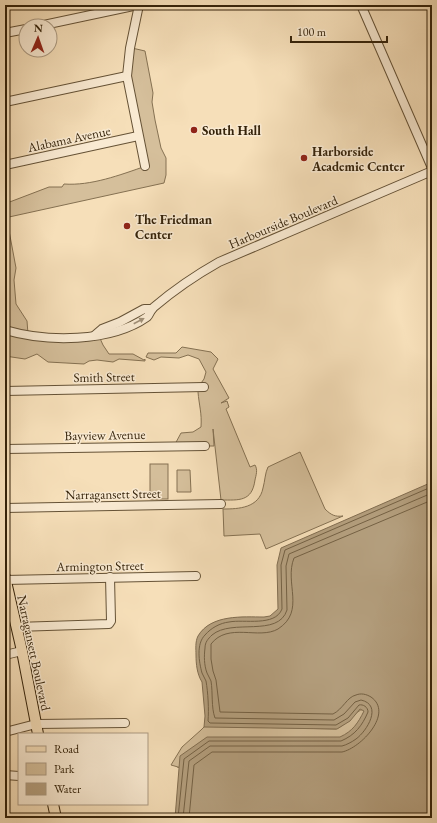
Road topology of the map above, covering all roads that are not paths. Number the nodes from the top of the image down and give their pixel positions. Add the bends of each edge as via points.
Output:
1 (138, 5) edge
2 (361, 5) edge
3 (58, 22) edge
4 (18, 31) edge
5 (5, 33) edge
6 (127, 76) junction
7 (5, 102) edge
8 (138, 136) junction
9 (5, 165) edge
10 (145, 166) dead end
11 (432, 170) edge
12 (5, 330) edge
13 (204, 387) dead end
14 (5, 391) edge
15 (205, 446) dead end
16 (5, 449) edge
17 (221, 504) dead end
18 (5, 508) edge
19 (196, 576) dead end
20 (110, 577) junction
21 (5, 579) edge
22 (16, 627) junction
23 (22, 651) junction
24 (5, 655) edge
25 (125, 723) dead end
26 (37, 729) edge
27 (5, 732) edge
28 (5, 775) edge
29 (18, 776) edge
30 (53, 805) edge
31 (56, 818) edge

1 - 3 street
1 - 6 street
2 - 11 street
4 - 5 street
6 - 7 street
6 - 8 street
8 - 9 street, Alabama Avenue
8 - 10 street
11 - 12 street, Harbourside Boulevard via 219,262 199,273 152,309 148,316 104,336 48,338
13 - 14 street, Smith Street
15 - 16 street, Bayview Avenue
17 - 18 street, Narragansett Street
19 - 20 street, Armington Street
20 - 21 street, Armington Street
20 - 22 street via 109,624
21 - 22 main road, Narragansett Boulevard
22 - 23 main road, Narragansett Boulevard
23 - 24 street
23 - 26 main road, Narragansett Boulevard
25 - 26 street
26 - 27 street
28 - 29 street
30 - 31 main road

